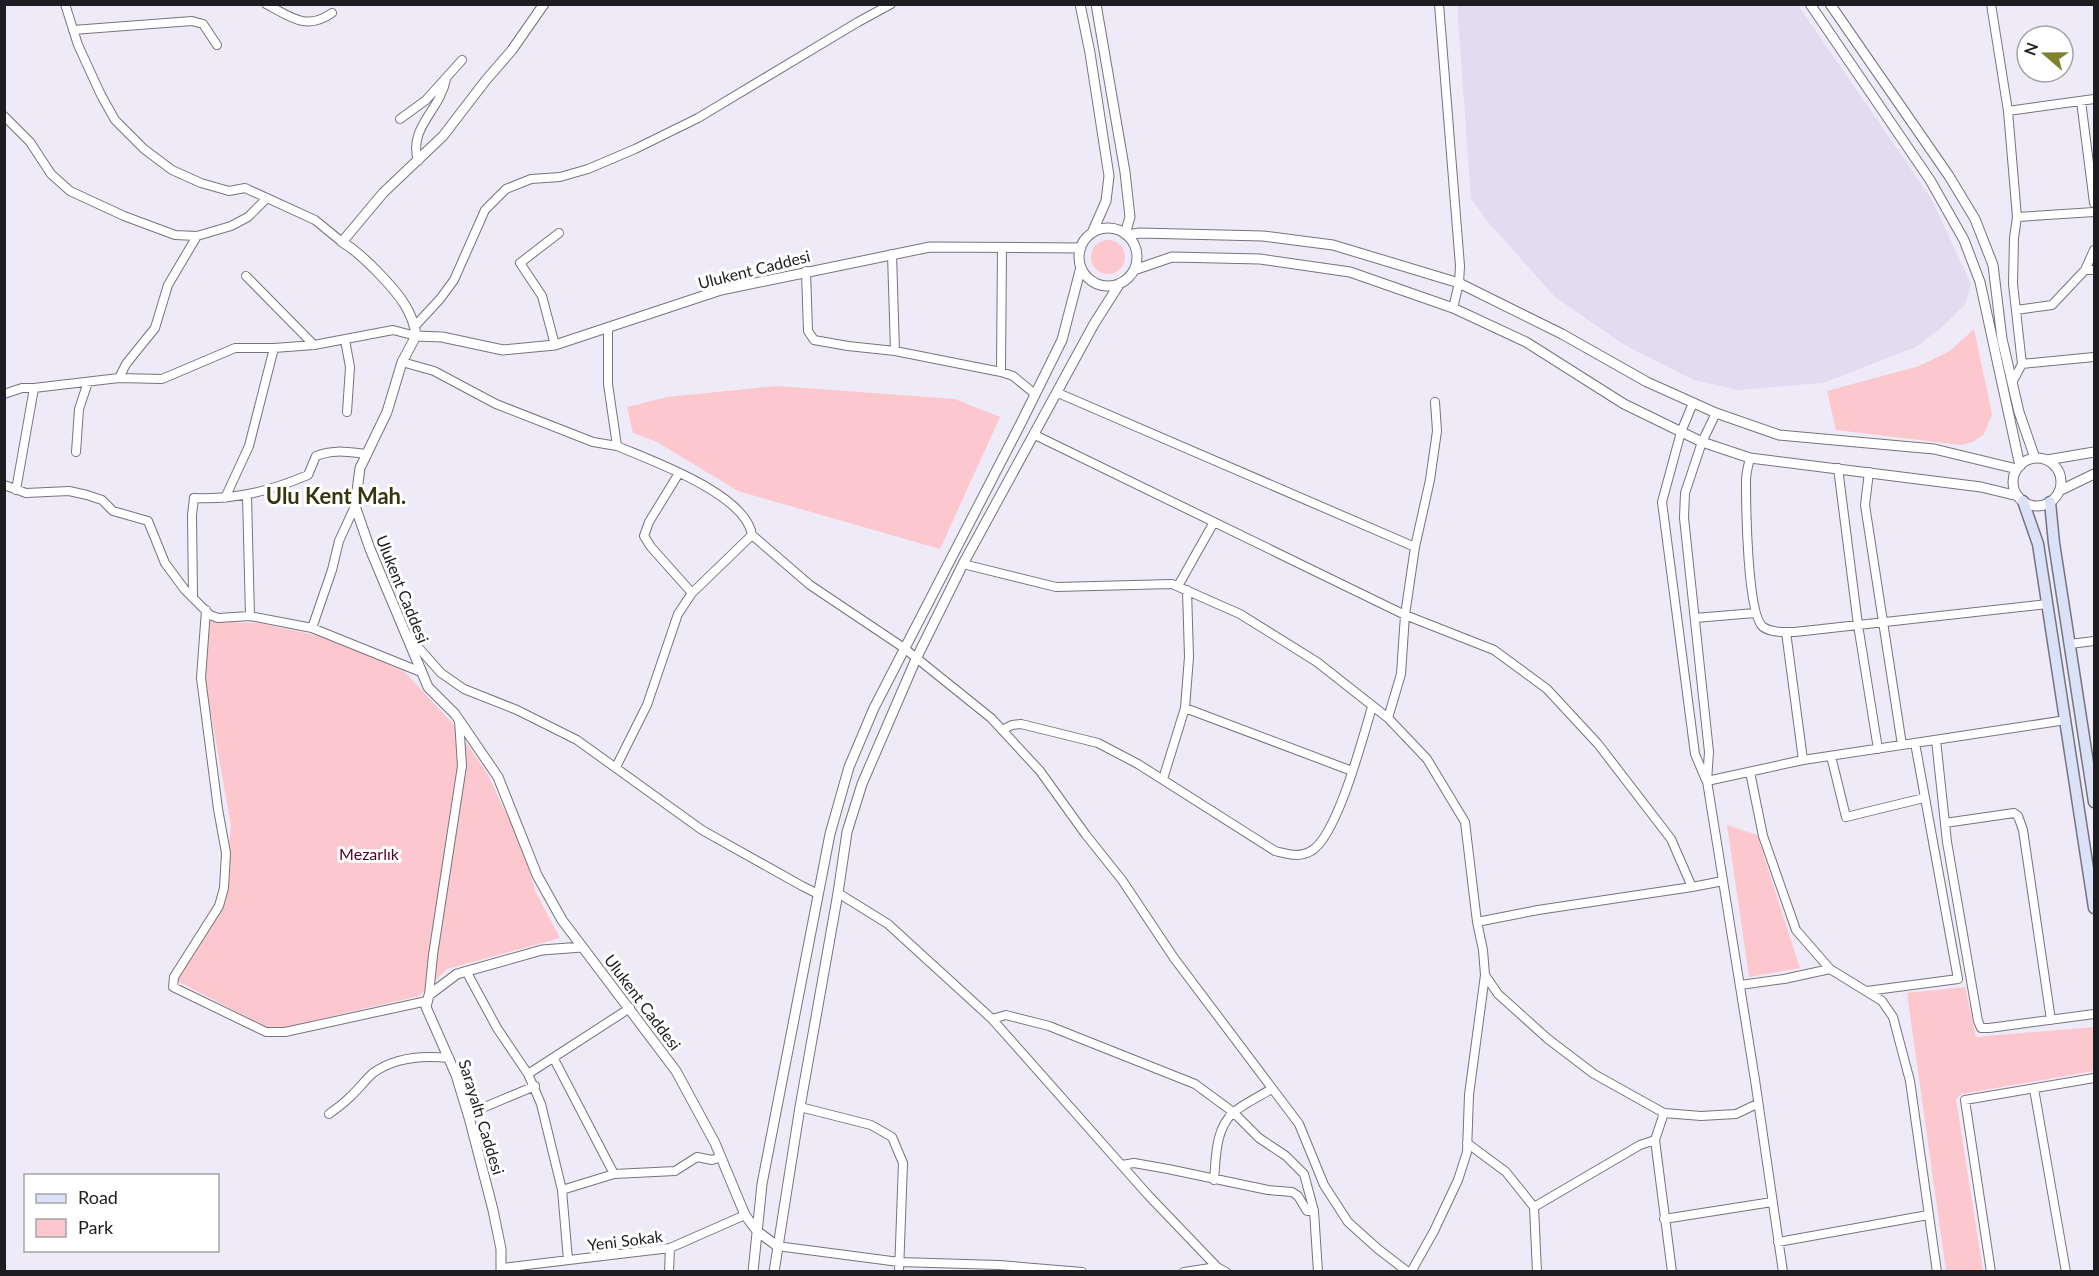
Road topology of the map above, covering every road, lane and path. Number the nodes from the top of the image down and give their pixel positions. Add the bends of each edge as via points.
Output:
1 (65, 4) edge
2 (266, 4) edge
3 (544, 4) edge
4 (891, 4) edge
5 (1080, 4) edge
6 (1096, 4) edge
7 (1439, 4) edge
8 (1810, 4) edge
9 (1830, 4) edge
10 (1991, 4) edge
11 (332, 13) dead end
12 (73, 30) junction
13 (217, 45) dead end
14 (462, 60) dead end
15 (446, 80) junction
16 (2094, 99) edge
17 (2081, 101) junction
18 (2008, 111) junction
19 (4, 116) edge
20 (400, 119) dead end
21 (418, 160) junction
22 (267, 198) junction
23 (2094, 203) edge
24 (2094, 212) edge
25 (2017, 217) junction
26 (559, 233) dead end
27 (1092, 233) junction
28 (1126, 235) junction
29 (198, 236) junction
30 (342, 242) junction
31 (1002, 247) junction
32 (1081, 248) junction
33 (2094, 250) edge
34 (892, 254) junction
35 (1081, 267) junction
36 (1134, 270) junction
37 (2085, 270) junction
38 (2094, 270) edge
39 (806, 271) junction
40 (246, 276) dead end
41 (1459, 283) junction
42 (1120, 284) junction
43 (1453, 308) junction
44 (2016, 310) junction
45 (608, 328) junction
46 (415, 331) junction
47 (345, 340) junction
48 (314, 345) junction
49 (555, 345) junction
50 (274, 348) junction
51 (895, 351) junction
52 (2094, 357) edge
53 (402, 362) junction
54 (2022, 364) junction
55 (1001, 372) junction
56 (119, 378) junction
57 (2013, 381) junction
58 (88, 382) junction
59 (34, 388) junction
60 (1058, 393) junction
61 (4, 394) edge
62 (1035, 394) junction
63 (1435, 402) dead end
64 (1694, 403) junction
65 (347, 412) dead end
66 (1716, 412) junction
67 (1682, 432) junction
68 (1035, 435) junction
69 (1702, 442) junction
70 (617, 446) junction
71 (76, 452) dead end
72 (2094, 452) edge
73 (367, 454) junction
74 (1750, 458) junction
75 (2035, 458) junction
76 (2047, 460) junction
77 (1838, 468) junction
78 (2019, 468) junction
79 (1869, 472) junction
80 (679, 473) junction
81 (2094, 474) edge
82 (4, 485) edge
83 (16, 490) junction
84 (2060, 491) junction
85 (247, 496) junction
86 (225, 498) junction
87 (2021, 499) junction
88 (2050, 502) junction
89 (355, 507) junction
90 (1214, 522) junction
91 (752, 535) junction
92 (1415, 547) junction
93 (963, 564) junction
94 (1178, 586) junction
95 (1187, 590) junction
96 (692, 593) junction
97 (193, 598) junction
98 (2048, 604) junction
99 (206, 610) junction
100 (1755, 613) junction
101 (250, 615) junction
102 (1405, 615) junction
103 (1695, 618) junction
104 (1882, 622) junction
105 (1858, 625) junction
106 (312, 628) junction
107 (1786, 632) junction
108 (406, 634) junction
109 (2094, 641) edge
110 (2070, 644) junction
111 (904, 648) junction
112 (916, 659) junction
113 (421, 672) junction
114 (1372, 707) junction
115 (1185, 708) junction
116 (1388, 718) junction
117 (459, 720) junction
118 (2066, 720) junction
119 (1002, 730) junction
120 (1936, 740) junction
121 (1915, 743) junction
122 (1902, 745) junction
123 (1878, 749) junction
124 (1831, 756) junction
125 (1803, 760) junction
126 (616, 767) junction
127 (1352, 771) junction
128 (1750, 772) junction
129 (1163, 779) junction
130 (1707, 781) junction
131 (1924, 798) junction
132 (2094, 802) edge
133 (1945, 823) junction
134 (1723, 880) junction
135 (1692, 887) junction
136 (838, 893) junction
137 (818, 894) junction
138 (2094, 908) edge
139 (1477, 922) junction
140 (582, 947) junction
141 (1830, 969) junction
142 (466, 971) junction
143 (1485, 975) junction
144 (1740, 985) junction
145 (1867, 991) junction
146 (428, 998) junction
147 (630, 1008) junction
148 (2094, 1014) edge
149 (992, 1018) junction
150 (2051, 1020) junction
151 (448, 1058) junction
152 (554, 1059) junction
153 (528, 1074) junction
154 (2094, 1078) edge
155 (535, 1086) junction
156 (1271, 1089) junction
157 (2034, 1089) junction
158 (1757, 1104) junction
159 (800, 1107) junction
160 (468, 1113) junction
161 (1233, 1113) junction
162 (1664, 1113) junction
163 (329, 1114) dead end
164 (1655, 1140) junction
165 (1467, 1143) junction
166 (721, 1157) junction
167 (1122, 1165) junction
168 (614, 1174) junction
169 (1214, 1180) junction
170 (562, 1190) junction
171 (1772, 1202) junction
172 (1534, 1208) junction
173 (1314, 1211) junction
174 (745, 1215) junction
175 (1928, 1215) junction
176 (1664, 1219) junction
177 (757, 1230) junction
178 (1778, 1242) junction
179 (777, 1246) junction
180 (670, 1248) junction
181 (568, 1260) junction
182 (899, 1262) junction
183 (1217, 1267) junction
184 (502, 1270) edge
185 (1074, 1271) edge
186 (669, 1272) edge
187 (753, 1272) edge
188 (774, 1272) edge
189 (899, 1272) edge
190 (1082, 1272) edge
191 (1184, 1272) edge
192 (1226, 1272) edge
193 (1318, 1272) edge
194 (1409, 1272) edge
195 (1538, 1272) edge
196 (1672, 1272) edge
197 (1783, 1272) edge
198 (1937, 1272) edge
199 (1991, 1272) edge
200 (2066, 1272) edge

1 - 12 street
2 - 11 street via 299,21 322,20
3 - 21 street via 443,136
4 - 46 street via 698,118 635,149 588,170 531,179 506,189 484,210 454,280
5 - 27 street via 1109,176 1106,201
6 - 28 street via 1127,191 1130,217
7 - 41 street
8 - 78 street via 1930,180 1964,240 1980,282
9 - 57 street via 1950,176 1975,219 1993,265 2002,339
10 - 18 street
12 - 13 street via 192,21 203,24
12 - 22 street via 106,104 144,149 172,170 201,183 229,191 244,188
14 - 15 street
15 - 20 street
15 - 21 street via 441,98 418,131
16 - 17 street
17 - 18 street
17 - 23 street
18 - 25 street
19 - 29 street via 30,142 51,174 70,191 175,235
21 - 30 street via 383,193
22 - 29 street via 248,217
22 - 30 street via 315,220
24 - 25 street
25 - 44 street via 2013,261
26 - 49 street via 520,263 542,296
27 - 28 street via 1110,228
27 - 32 street
28 - 36 street via 1137,252
28 - 41 street via 1263,236 1333,246
29 - 56 street via 168,285 155,328
30 - 46 street via 405,305
31 - 32 street, Ulukent Caddesi
31 - 34 street, Ulukent Caddesi via 930,247
31 - 55 street
32 - 35 street
33 - 37 street
34 - 39 street, Ulukent Caddesi
34 - 51 street
35 - 42 street via 1092,282
35 - 62 street via 1062,340
36 - 42 street
36 - 43 street via 1172,256 1260,259 1350,272
37 - 38 street
37 - 44 street via 2052,305
39 - 45 street, Ulukent Caddesi via 721,290
39 - 51 street via 808,331 814,340
40 - 48 street
41 - 43 street
41 - 64 street
42 - 60 street
43 - 67 street via 1526,342 1624,404
44 - 54 street
45 - 49 street, Ulukent Caddesi
45 - 70 street via 608,384
46 - 47 street via 393,330
46 - 49 street, Ulukent Caddesi via 503,350
46 - 53 street, Ulukent Caddesi
47 - 48 street
47 - 65 street via 350,367
48 - 50 street
50 - 56 street via 236,348 162,379
50 - 86 street via 249,446
51 - 55 street
52 - 54 street
53 - 70 street via 434,371 496,404 584,439
53 - 73 street, Ulukent Caddesi via 387,412
54 - 57 street
55 - 62 street via 1013,376
56 - 58 street
57 - 75 street
58 - 59 street
58 - 71 street via 79,409
59 - 61 street
59 - 83 street
60 - 68 street
60 - 92 street
62 - 111 street
63 - 92 street via 1437,431
64 - 66 street
64 - 67 street
66 - 69 street
66 - 78 street via 1779,435 1934,449
67 - 69 street
67 - 130 street via 1662,502 1695,754
68 - 90 street
68 - 93 street
69 - 74 street
69 - 103 street via 1685,493 1684,518
70 - 80 street
72 - 76 street
73 - 85 street via 326,452 316,456 308,475
73 - 89 street, Ulukent Caddesi via 360,468
74 - 77 street
74 - 100 street via 1746,478 1747,541
75 - 76 street
75 - 78 street
76 - 84 street via 2060,476
77 - 79 street
77 - 105 street
78 - 87 street via 2013,483
79 - 87 street via 1982,487
79 - 104 street via 1865,505
80 - 91 street via 732,505 750,524
80 - 96 street via 644,536
81 - 84 street
82 - 83 street
83 - 97 street via 87,495 102,500 113,511 148,521 165,563
84 - 88 street
85 - 86 street
85 - 101 street
86 - 97 street via 194,498
87 - 88 street via 2037,506
87 - 98 main road via 2038,544
88 - 110 main road
89 - 106 street via 339,541
89 - 108 street, Ulukent Caddesi
90 - 94 street
90 - 102 street
91 - 96 street
91 - 111 street via 810,585
92 - 102 street
93 - 94 street via 1056,587
93 - 112 street
94 - 95 street
95 - 114 street via 1240,614 1317,662
95 - 115 street via 1189,657
96 - 126 street via 678,614 647,705
97 - 99 street
98 - 104 street
98 - 118 main road
99 - 101 street via 218,618
99 - 146 street via 201,678 226,853 224,888 219,906 174,977 173,987 266,1032 285,1032
100 - 103 street
100 - 107 street via 1761,626
101 - 106 street
102 - 116 street via 1401,674
102 - 135 street via 1494,650 1546,689 1598,744 1671,839
103 - 130 street via 1709,752
104 - 105 street
104 - 122 street
105 - 107 street
105 - 123 street
106 - 113 street
107 - 125 street
108 - 113 street, Ulukent Caddesi
108 - 126 street via 441,673 464,690 517,710 577,740
109 - 110 street
110 - 132 main road
111 - 112 street
111 - 137 street via 849,767
112 - 119 street
112 - 136 street via 862,784 847,832
113 - 117 street, Ulukent Caddesi via 428,687
114 - 116 street
114 - 127 street
115 - 127 street
115 - 129 street
116 - 139 street via 1427,759 1465,822
117 - 140 street, Ulukent Caddesi via 498,777 537,875
117 - 146 street via 462,766
118 - 120 street
118 - 138 main road
119 - 129 street via 1021,724 1098,743
119 - 156 street via 1040,771 1122,880 1173,958
120 - 121 street
120 - 133 street
121 - 122 street
121 - 131 street
122 - 123 street
123 - 124 street
124 - 125 street
124 - 131 street via 1846,817
125 - 128 street
126 - 137 street via 702,830
127 - 129 street via 1326,836 1313,850 1300,856 1275,851
128 - 130 street
128 - 141 street via 1763,836 1796,930
130 - 134 street
131 - 145 street via 1958,979
133 - 150 street via 1981,1028
133 - 150 street via 2014,813 2018,816
134 - 135 street
134 - 144 street
135 - 139 street
136 - 149 street via 888,924
136 - 159 street
137 - 177 street via 762,1184
139 - 143 street
140 - 142 street via 542,950
140 - 147 street, Ulukent Caddesi
141 - 144 street
141 - 145 street
142 - 146 street
142 - 153 street
143 - 162 street via 1498,994 1548,1039 1594,1074
143 - 165 street via 1469,1095
144 - 158 street
145 - 175 street via 1882,1001 1893,1017 1910,1082
146 - 151 street, Sarayaltı Caddesi via 426,1007
147 - 152 street
147 - 166 street, Ulukent Caddesi via 676,1071
148 - 150 street
149 - 161 street via 1005,1015 1048,1026 1195,1084
149 - 167 street
151 - 160 street, Sarayaltı Caddesi
151 - 163 street via 406,1058 392,1064 373,1073
152 - 153 street
152 - 168 street
153 - 155 street
154 - 157 street
155 - 160 street
155 - 170 street
156 - 161 street
156 - 194 street via 1299,1124 1324,1185 1348,1222
157 - 199 street via 1965,1100
157 - 200 street
158 - 162 street via 1736,1114
158 - 171 street
159 - 179 street
159 - 182 street via 871,1125 892,1137 903,1163
160 - 184 street, Sarayaltı Caddesi via 493,1210
161 - 169 street via 1220,1131
161 - 173 street via 1304,1174
162 - 164 street
164 - 172 street
164 - 176 street
165 - 172 street via 1506,1172
165 - 194 street via 1458,1180
166 - 168 street via 697,1157 675,1170
166 - 174 street, Ulukent Caddesi
167 - 169 street via 1134,1163
167 - 183 street
168 - 170 street
169 - 173 street via 1292,1192 1308,1211
170 - 181 street
171 - 176 street
171 - 178 street
172 - 195 street
173 - 193 street
174 - 177 street, Ulukent Caddesi
174 - 180 street, Yeni Sokak
175 - 178 street
175 - 198 street
176 - 196 street
177 - 179 street, Ulukent Caddesi
177 - 187 street
178 - 197 street
179 - 182 street
179 - 188 street
180 - 181 street, Yeni Sokak
180 - 186 street
181 - 184 street, Yeni Sokak
182 - 185 street
182 - 189 street
183 - 191 street
183 - 192 street
185 - 190 street

